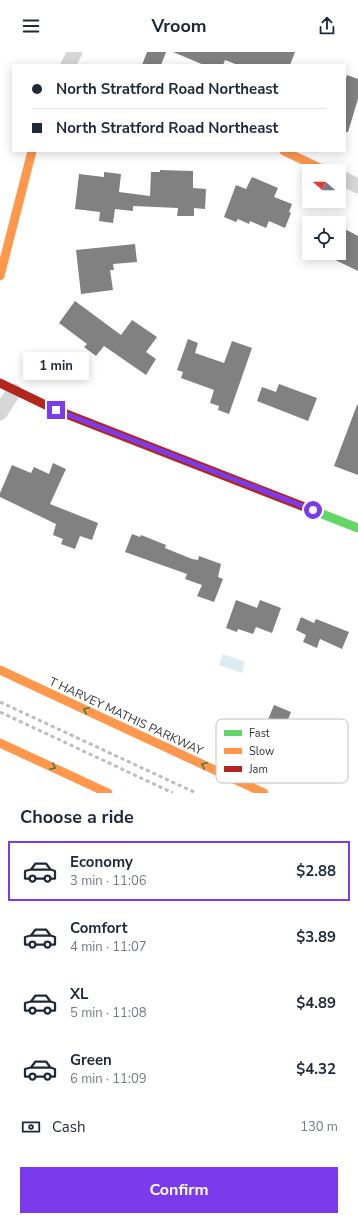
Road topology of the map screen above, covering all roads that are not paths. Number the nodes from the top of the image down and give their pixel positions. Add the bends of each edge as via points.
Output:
1 (75, 52) edge
2 (69, 64) edge
3 (32, 152) edge
4 (286, 152) edge
5 (311, 164) edge
6 (346, 180) edge
7 (358, 186) edge
8 (0, 276) edge
9 (0, 383) edge
10 (14, 391) junction
11 (0, 414) edge
12 (358, 528) edge
13 (0, 670) edge
14 (0, 743) edge
15 (216, 771) edge
16 (243, 783) edge
17 (108, 793) edge
18 (264, 793) edge

1 - 2 street
3 - 8 main road
4 - 5 main road
6 - 7 street
9 - 10 main road
10 - 11 street
10 - 12 main road via 56,410
15 -> 13 main road, T HARVEY MATHIS PARKWAY
14 -> 17 main road
18 -> 16 main road, T HARVEY MATHIS PARKWAY

